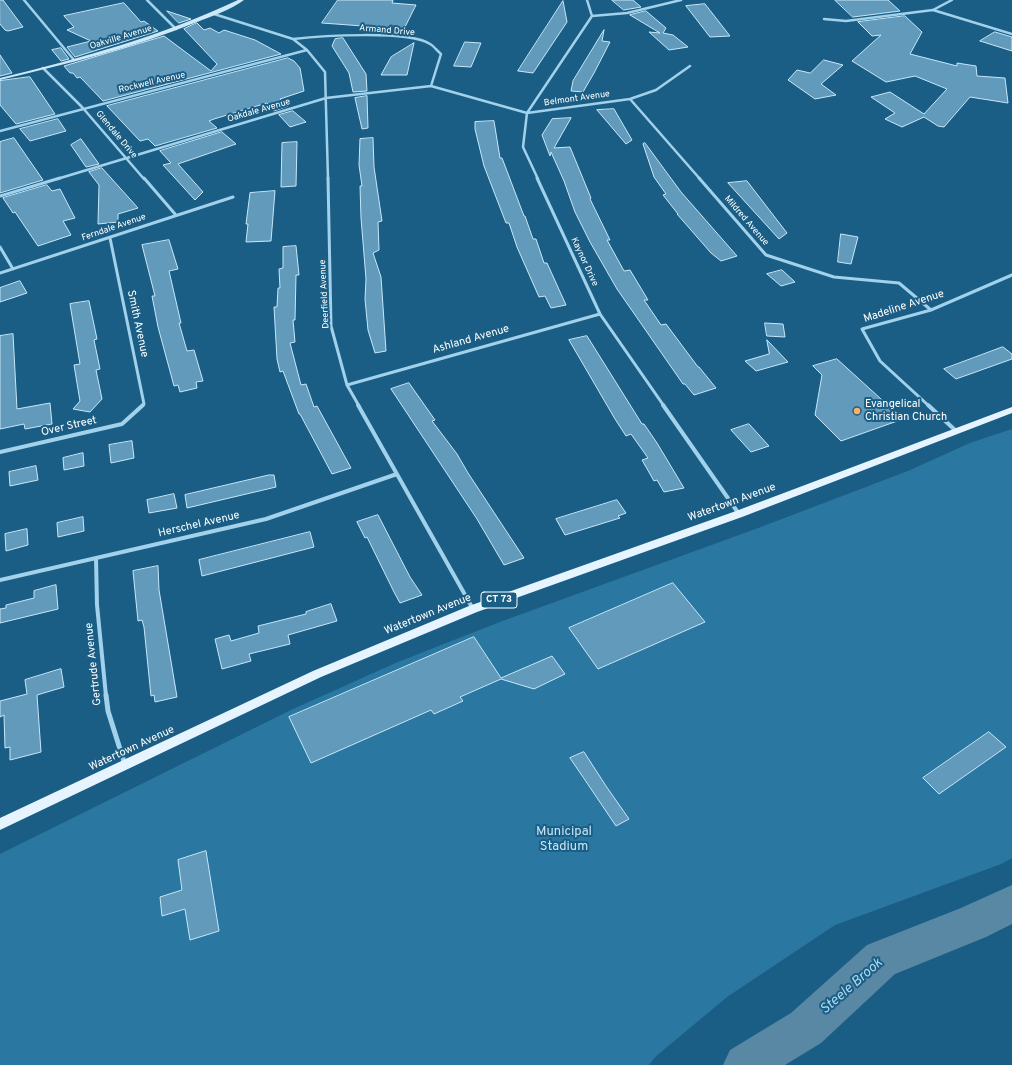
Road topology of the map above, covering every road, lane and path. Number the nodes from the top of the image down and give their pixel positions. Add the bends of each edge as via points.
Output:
1 (24, 0) edge
2 (147, 0) edge
3 (242, 0) edge
4 (588, 0) edge
5 (681, 0) edge
6 (952, 0) edge
7 (933, 10) junction
8 (214, 14) junction
9 (592, 16) junction
10 (824, 19) dead end
11 (176, 29) junction
12 (1012, 34) edge
13 (293, 39) junction
14 (307, 50) junction
15 (74, 60) junction
16 (690, 66) dead end
17 (43, 68) junction
18 (0, 79) edge
19 (431, 86) junction
20 (326, 98) junction
21 (630, 99) junction
22 (82, 107) junction
23 (526, 113) junction
24 (0, 131) edge
25 (125, 158) junction
26 (0, 196) edge
27 (233, 197) dead end
28 (175, 214) junction
29 (110, 238) junction
30 (0, 247) edge
31 (13, 269) junction
32 (0, 273) edge
33 (1012, 275) edge
34 (930, 310) junction
35 (600, 314) junction
36 (347, 385) junction
37 (1012, 410) edge
38 (137, 412) joint
39 (955, 430) junction
40 (0, 452) edge
41 (397, 474) junction
42 (739, 514) junction
43 (96, 558) junction
44 (0, 580) edge
45 (473, 609) junction
46 (125, 766) junction
47 (0, 824) edge

1 - 15 street
2 - 11 street
3 - 8 street, Oakville Avenue
4 - 9 street
5 - 9 street via 627,13
6 - 7 street
7 - 10 street via 846,21
7 - 12 street
8 - 11 street, Oakville Avenue
8 - 13 street, Deerfield Avenue
9 - 23 street, Kaynor Drive
11 - 15 street, Oakville Avenue via 115,50
13 - 14 street, Deerfield Avenue
13 - 19 street, Armand Drive via 357,35 429,43 441,54
14 - 20 street, Deerfield Avenue via 325,72
14 - 22 street, Rockwell Avenue
15 - 17 street, Oakville Avenue
16 - 21 street, Belmont Avenue via 656,90
17 - 18 street, Oakville Avenue
17 - 22 street, Glendale Drive
19 - 20 street, Oakdale Avenue
19 - 23 street, Oakdale Avenue
20 - 25 street, Oakdale Avenue
20 - 36 street, Deerfield Avenue via 332,326
21 - 23 street, Belmont Avenue
21 - 34 street, Mildred Avenue via 766,255 834,277 899,283
22 - 24 street, Rockwell Avenue
22 - 25 street, Glendale Drive
23 - 35 street, Kaynor Drive via 523,148
25 - 26 street, Oakdale Avenue
25 - 28 street, Glendale Drive
27 - 28 street, Ferndale Avenue
28 - 29 street, Ferndale Avenue
29 - 31 street, Ferndale Avenue
29 - 38 street, Smith Avenue via 144,404
30 - 31 street
31 - 32 street, Ferndale Avenue
33 - 34 street, Madeline Avenue
34 - 39 street, Madeline Avenue via 862,329 880,361
35 - 36 street, Ashland Avenue
35 - 42 street, Kaynor Drive
36 - 41 street, Deerfield Avenue
37 - 39 main road, Watertown Avenue / CT 73
38 - 40 street, Over Street via 122,424
39 - 42 main road, Watertown Avenue / CT 73
41 - 43 street, Herschel Avenue via 266,519
41 - 45 street, Deerfield Avenue
42 - 45 main road, Watertown Avenue / CT 73
43 - 44 street, Herschel Avenue
43 - 46 street, Gertrude Avenue via 97,606 108,711
45 - 46 main road, Watertown Avenue / CT 73 via 317,674
46 - 47 main road, Watertown Avenue / CT 73

